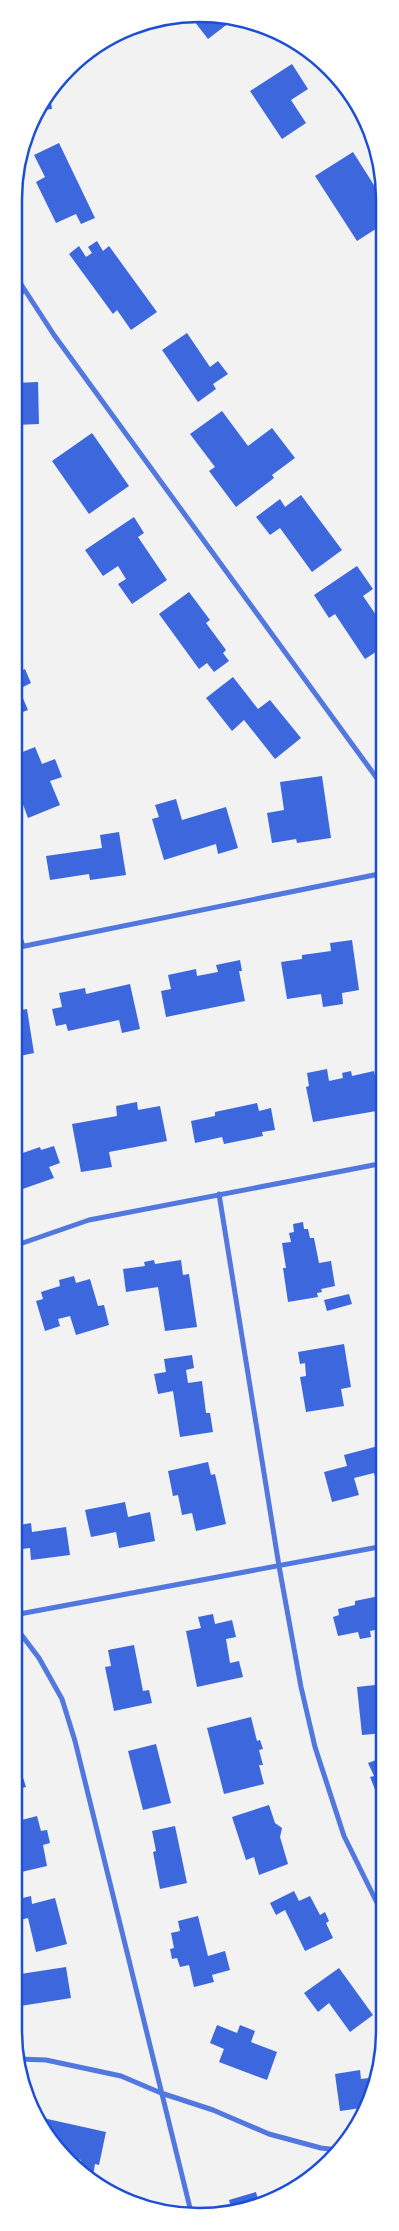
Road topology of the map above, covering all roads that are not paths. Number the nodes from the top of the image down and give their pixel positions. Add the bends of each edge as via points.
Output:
1 (22, 287) edge
2 (24, 291) joint
3 (376, 777) edge
4 (376, 876) edge
5 (23, 946) edge
6 (376, 1165) edge
7 (219, 1194) junction
8 (22, 1243) edge
9 (376, 1548) edge
10 (279, 1566) junction
11 (22, 1614) edge
12 (22, 1636) edge
13 (376, 1901) edge
14 (25, 2059) edge
15 (160, 2092) junction
16 (332, 2149) edge
17 (190, 2208) edge

1 - 2 street
2 - 3 street
4 - 5 street
6 - 7 street
7 - 8 street via 89,1220
7 - 10 street
9 - 10 street
10 - 11 street
10 - 13 street via 301,1687 328,1792 344,1836
12 - 15 street via 62,1699
14 - 15 street via 90,2068
15 - 16 street via 269,2134
15 - 17 street

